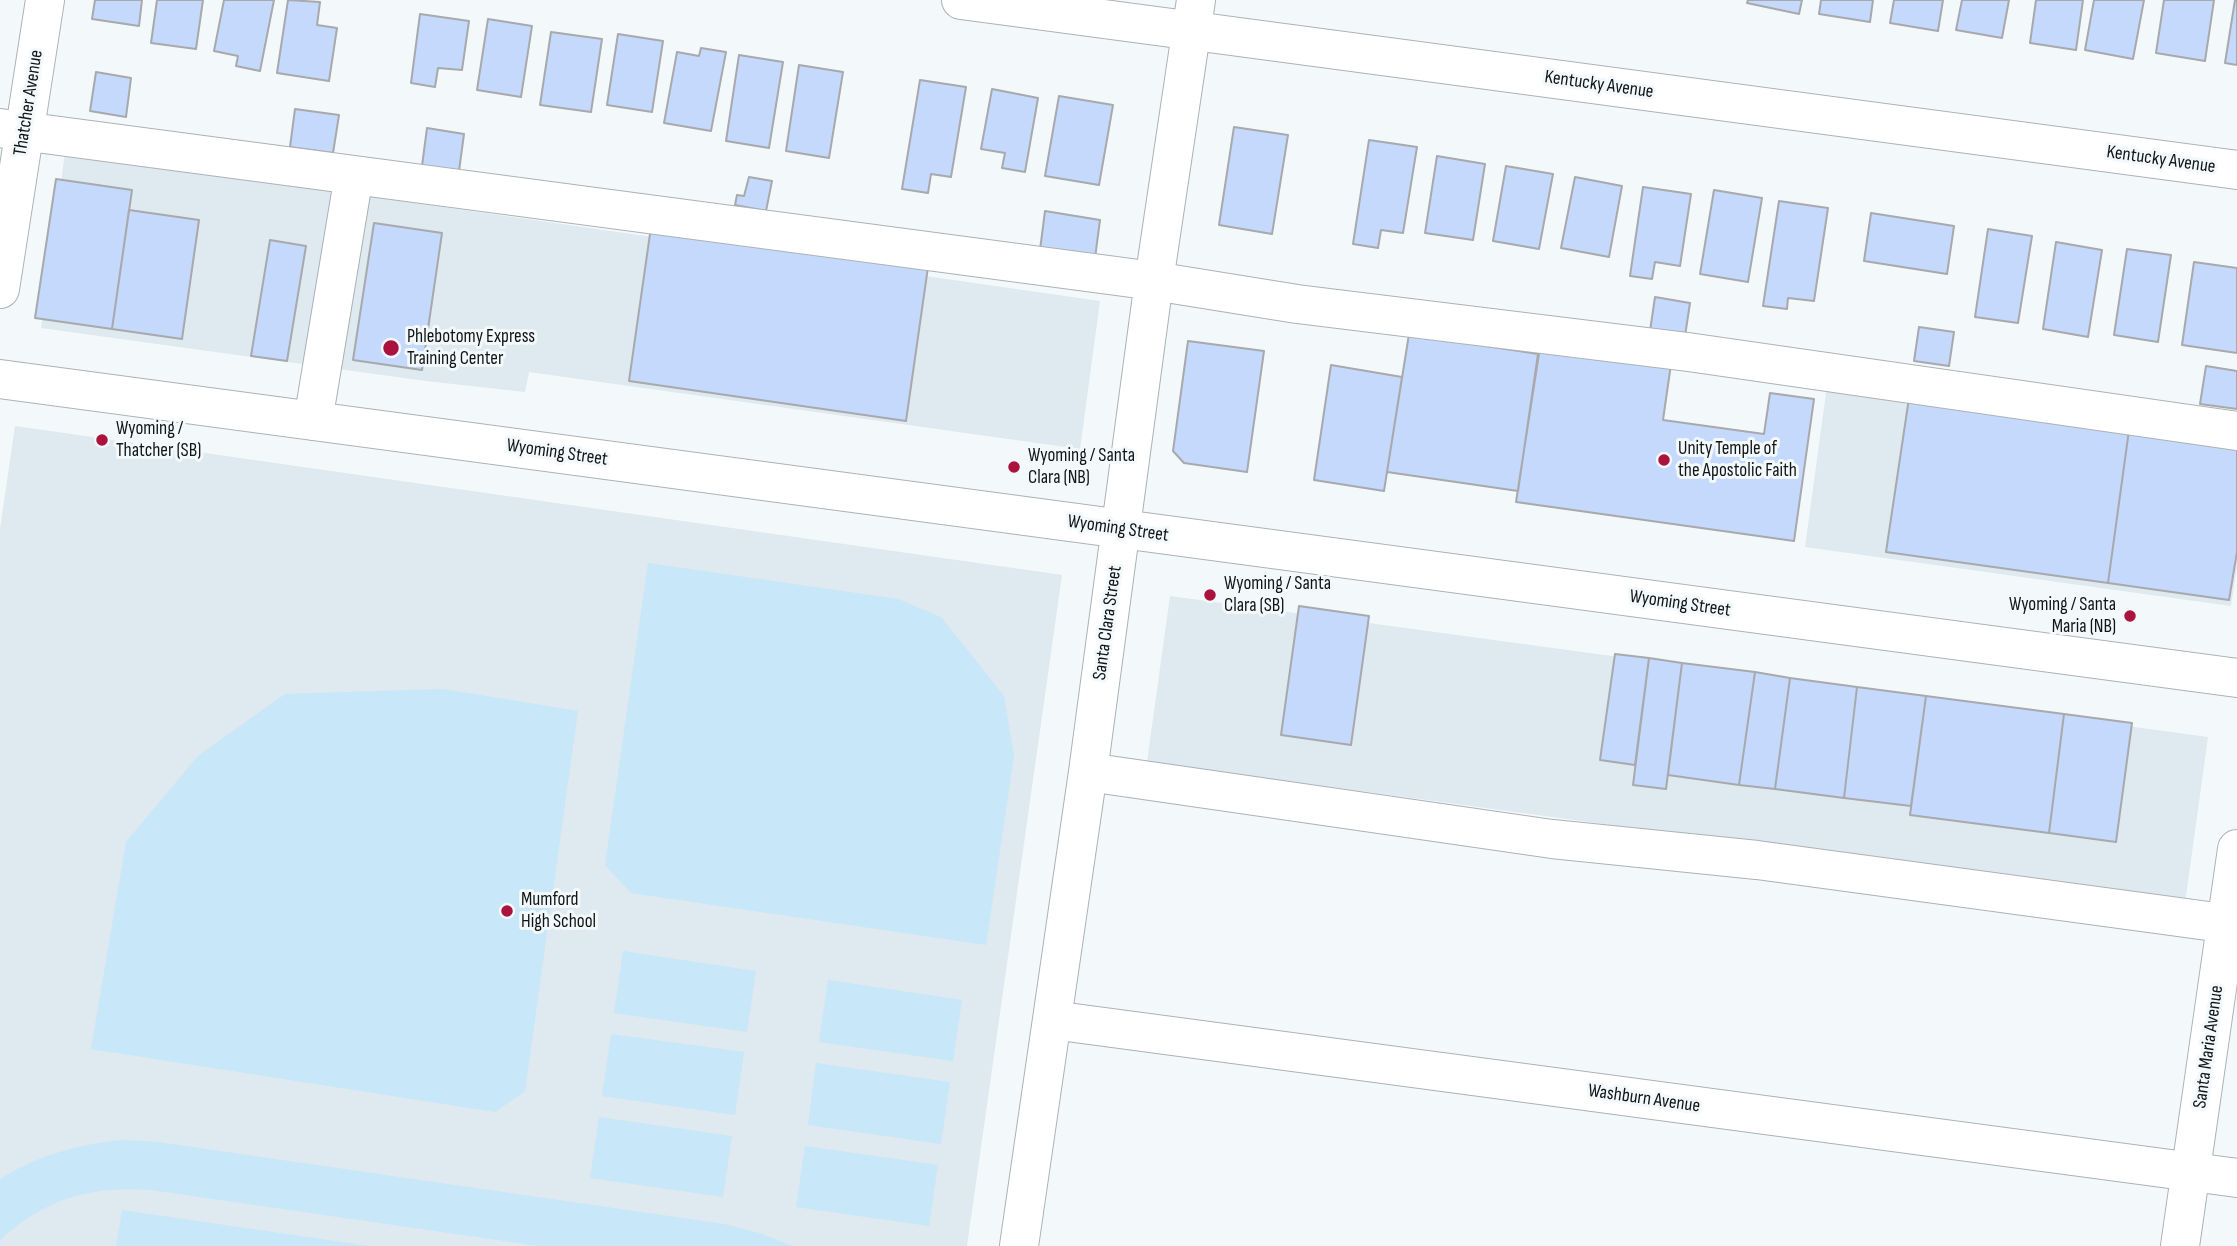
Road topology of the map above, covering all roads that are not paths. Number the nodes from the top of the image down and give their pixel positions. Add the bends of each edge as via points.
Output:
1 (45, 0) edge
2 (961, 0) edge
3 (1193, 15) edge
4 (12, 130) edge
5 (2237, 170) edge
6 (354, 175) junction
7 (1154, 281) junction
8 (0, 289) edge
9 (0, 379) edge
10 (313, 421) junction
11 (2237, 431) edge
12 (1121, 529) junction
13 (2237, 678) edge
14 (1088, 772) junction
15 (2237, 849) edge
16 (2232, 924) edge
17 (1052, 1020) junction
18 (2191, 1172) junction
19 (2237, 1178) edge
20 (1019, 1246) edge
21 (2180, 1246) edge

1 - 4 street, Thatcher Avenue
2 - 3 street, Kentucky Avenue
3 - 5 street, Kentucky Avenue
3 - 7 street, Santa Clara Street
4 - 6 street
4 - 8 street, Thatcher Avenue
6 - 7 street
6 - 10 street
7 - 11 street
7 - 12 street, Santa Clara Street
9 - 10 street, Wyoming Street
10 - 12 street, Wyoming Street
12 - 13 street, Wyoming Street
12 - 14 street, Santa Clara Street
14 - 16 street via 1552,839 1758,860
14 - 17 street, Santa Clara Street
15 - 16 street, Santa Maria Avenue
16 - 18 street, Santa Maria Avenue
17 - 18 street, Washburn Avenue
17 - 20 street, Santa Clara Street
18 - 19 street, Washburn Avenue
18 - 21 street, Santa Maria Avenue

